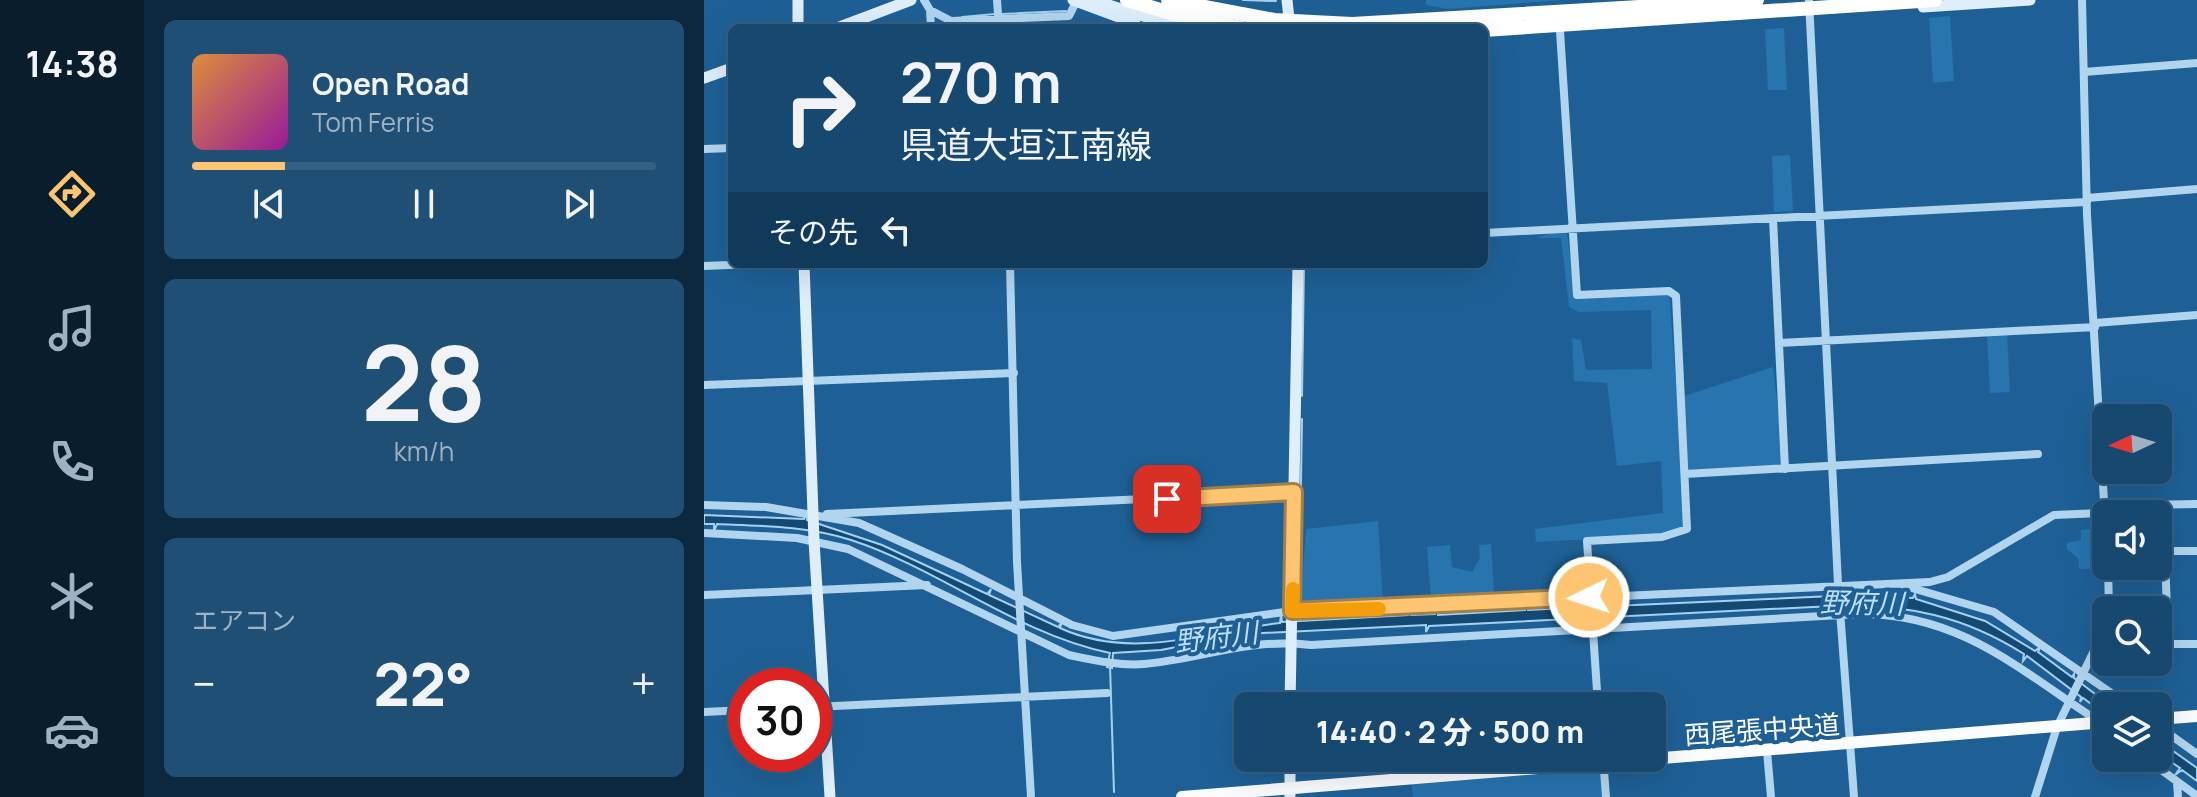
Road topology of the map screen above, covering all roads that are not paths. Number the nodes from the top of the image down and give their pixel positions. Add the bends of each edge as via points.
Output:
1 (798, 0) edge
2 (911, 0) edge
3 (924, 0) edge
4 (997, 0) edge
5 (1093, 0) edge
6 (1168, 0) edge
7 (1219, 0) edge
8 (1287, 0) edge
9 (1658, 0) edge
10 (1757, 0) edge
11 (1809, 0) edge
12 (1935, 0) edge
13 (2030, 0) edge
14 (2082, 0) edge
15 (1075, 1) edge
16 (1125, 6) edge
17 (930, 10) junction
18 (1810, 15) junction
19 (998, 23) edge
20 (798, 24) edge
21 (848, 24) edge
22 (931, 24) edge
23 (1140, 24) edge
24 (1171, 24) edge
25 (1223, 24) edge
26 (1241, 24) edge
27 (1290, 24) edge
28 (1316, 24) edge
29 (1488, 30) edge
30 (1560, 31) junction
31 (1488, 36) edge
32 (2197, 63) edge
33 (728, 69) edge
34 (2084, 72) junction
35 (704, 78) edge
36 (728, 148) edge
37 (704, 149) edge
38 (2197, 189) edge
39 (2087, 200) junction
40 (1821, 216) junction
41 (1773, 219) junction
42 (1572, 229) junction
43 (1488, 233) edge
44 (728, 265) edge
45 (704, 266) edge
46 (804, 268) edge
47 (1010, 268) edge
48 (1298, 268) edge
49 (2197, 315) edge
50 (2095, 325) junction
51 (1827, 341) junction
52 (1779, 343) junction
53 (1014, 373) junction
54 (808, 380) junction
55 (704, 385) edge
56 (2038, 454) dead end
57 (1834, 466) junction
58 (1785, 469) junction
59 (1685, 474) junction
60 (1294, 492) junction
61 (2104, 500) edge
62 (2172, 504) edge
63 (2197, 504) edge
64 (704, 505) edge
65 (1018, 506) junction
66 (2092, 513) edge
67 (818, 514) junction
68 (704, 533) edge
69 (814, 541) junction
70 (2197, 551) edge
71 (1890, 583) junction
72 (1838, 584) junction
73 (928, 585) junction
74 (818, 590) junction
75 (704, 595) edge
76 (1589, 597) junction
77 (1020, 599) junction
78 (1292, 611) junction
79 (1841, 615) junction
80 (1591, 629) junction
81 (1022, 633) junction
82 (1291, 643) junction
83 (2197, 644) edge
84 (2092, 658) edge
85 (819, 668) edge
86 (2085, 674) junction
87 (1290, 692) edge
88 (1597, 692) edge
89 (2110, 692) edge
90 (1107, 693) dead end
91 (1028, 699) junction
92 (2072, 702) junction
93 (832, 707) edge
94 (728, 711) edge
95 (704, 712) edge
96 (2092, 716) edge
97 (2197, 716) edge
98 (2172, 718) edge
99 (2092, 725) edge
100 (2057, 727) junction
101 (2172, 736) edge
102 (1849, 744) junction
103 (1767, 751) junction
104 (2197, 754) edge
105 (1666, 757) edge
106 (827, 772) edge
107 (1486, 772) edge
108 (1604, 772) edge
109 (2164, 772) edge
110 (2177, 782) junction
111 (1290, 792) edge
112 (2197, 796) edge
113 (830, 797) edge
114 (1031, 797) edge
115 (1182, 797) edge
116 (1606, 797) edge
117 (1771, 797) edge
118 (1854, 797) edge
119 (2035, 797) edge
120 (2178, 797) edge

1 - 20 main road
2 - 21 main road
3 - 17 street
4 - 19 street
5 - 16 main road
6 - 10 highway, bridge via 1274,20 1352,24
7 - 26 main road via 1236,11
8 - 27 main road
9 - 28 main road
11 - 18 street
12 - 29 highway, bridge
13 - 18 main road
14 - 34 street
15 - 19 street via 1069,16
15 - 23 main road
16 - 24 main road
16 - 25 highway
17 - 19 street via 951,21
17 - 22 street
18 - 30 main road
18 - 40 street
30 - 31 main road
30 - 42 street
32 - 34 street
33 - 35 main road
34 - 39 street
36 - 37 street
38 - 39 street
39 - 40 street
39 - 50 street
40 - 41 street
40 - 51 street
41 - 42 street
41 - 52 street
42 - 43 street
42 - 59 street via 1577,295 1669,291 1676,296
44 - 45 street
46 - 54 main road
47 - 53 street
48 - 60 main road
49 - 50 street
50 - 51 street
50 - 61 street
51 - 52 street
51 - 57 street
52 - 58 street
53 - 54 street
53 - 65 street
54 - 55 street
54 - 67 main road
56 - 57 street
57 - 58 street
57 - 72 street
58 - 59 street
59 - 76 street via 1687,529 1662,537 1587,541
60 - 65 street
60 - 78 main road
62 - 63 street
64 - 67 street
65 - 67 street
65 - 77 street
66 - 71 street via 2041,519 1944,579
67 - 69 main road
67 - 77 street via 876,531
68 - 69 street
69 - 73 street via 848,549
69 - 74 main road
70 - 83 street via 2171,551 2165,556 2168,639 2172,644
71 - 72 street
71 - 86 street via 1994,612
72 - 76 street
72 - 79 street
73 - 74 street
73 - 81 street
74 - 75 street
74 - 85 main road
76 - 78 street
76 - 80 street
77 - 78 street via 1081,629 1113,636
77 - 81 street
78 - 82 main road
79 - 80 street
79 - 92 street via 1898,615 1956,632 2001,653
79 - 102 street
80 - 82 street
80 - 88 street
81 - 82 street via 1069,655 1110,663 1142,664 1247,643
81 - 91 street
82 - 87 main road
84 - 86 street
86 - 89 street
86 - 92 street
90 - 91 street
91 - 93 street
91 - 114 street
92 - 96 street
92 - 100 street
94 - 95 street
97 - 98 main road
99 - 100 main road, 西尾張中央道
100 - 102 main road, 西尾張中央道
100 - 119 street
101 - 104 street
102 - 103 main road, 西尾張中央道
102 - 118 street
103 - 105 main road, 西尾張中央道
103 - 117 street
106 - 113 main road
107 - 111 main road, 西尾張中央道
108 - 116 street
109 - 110 street
110 - 112 street
110 - 120 street
111 - 115 main road, 西尾張中央道

